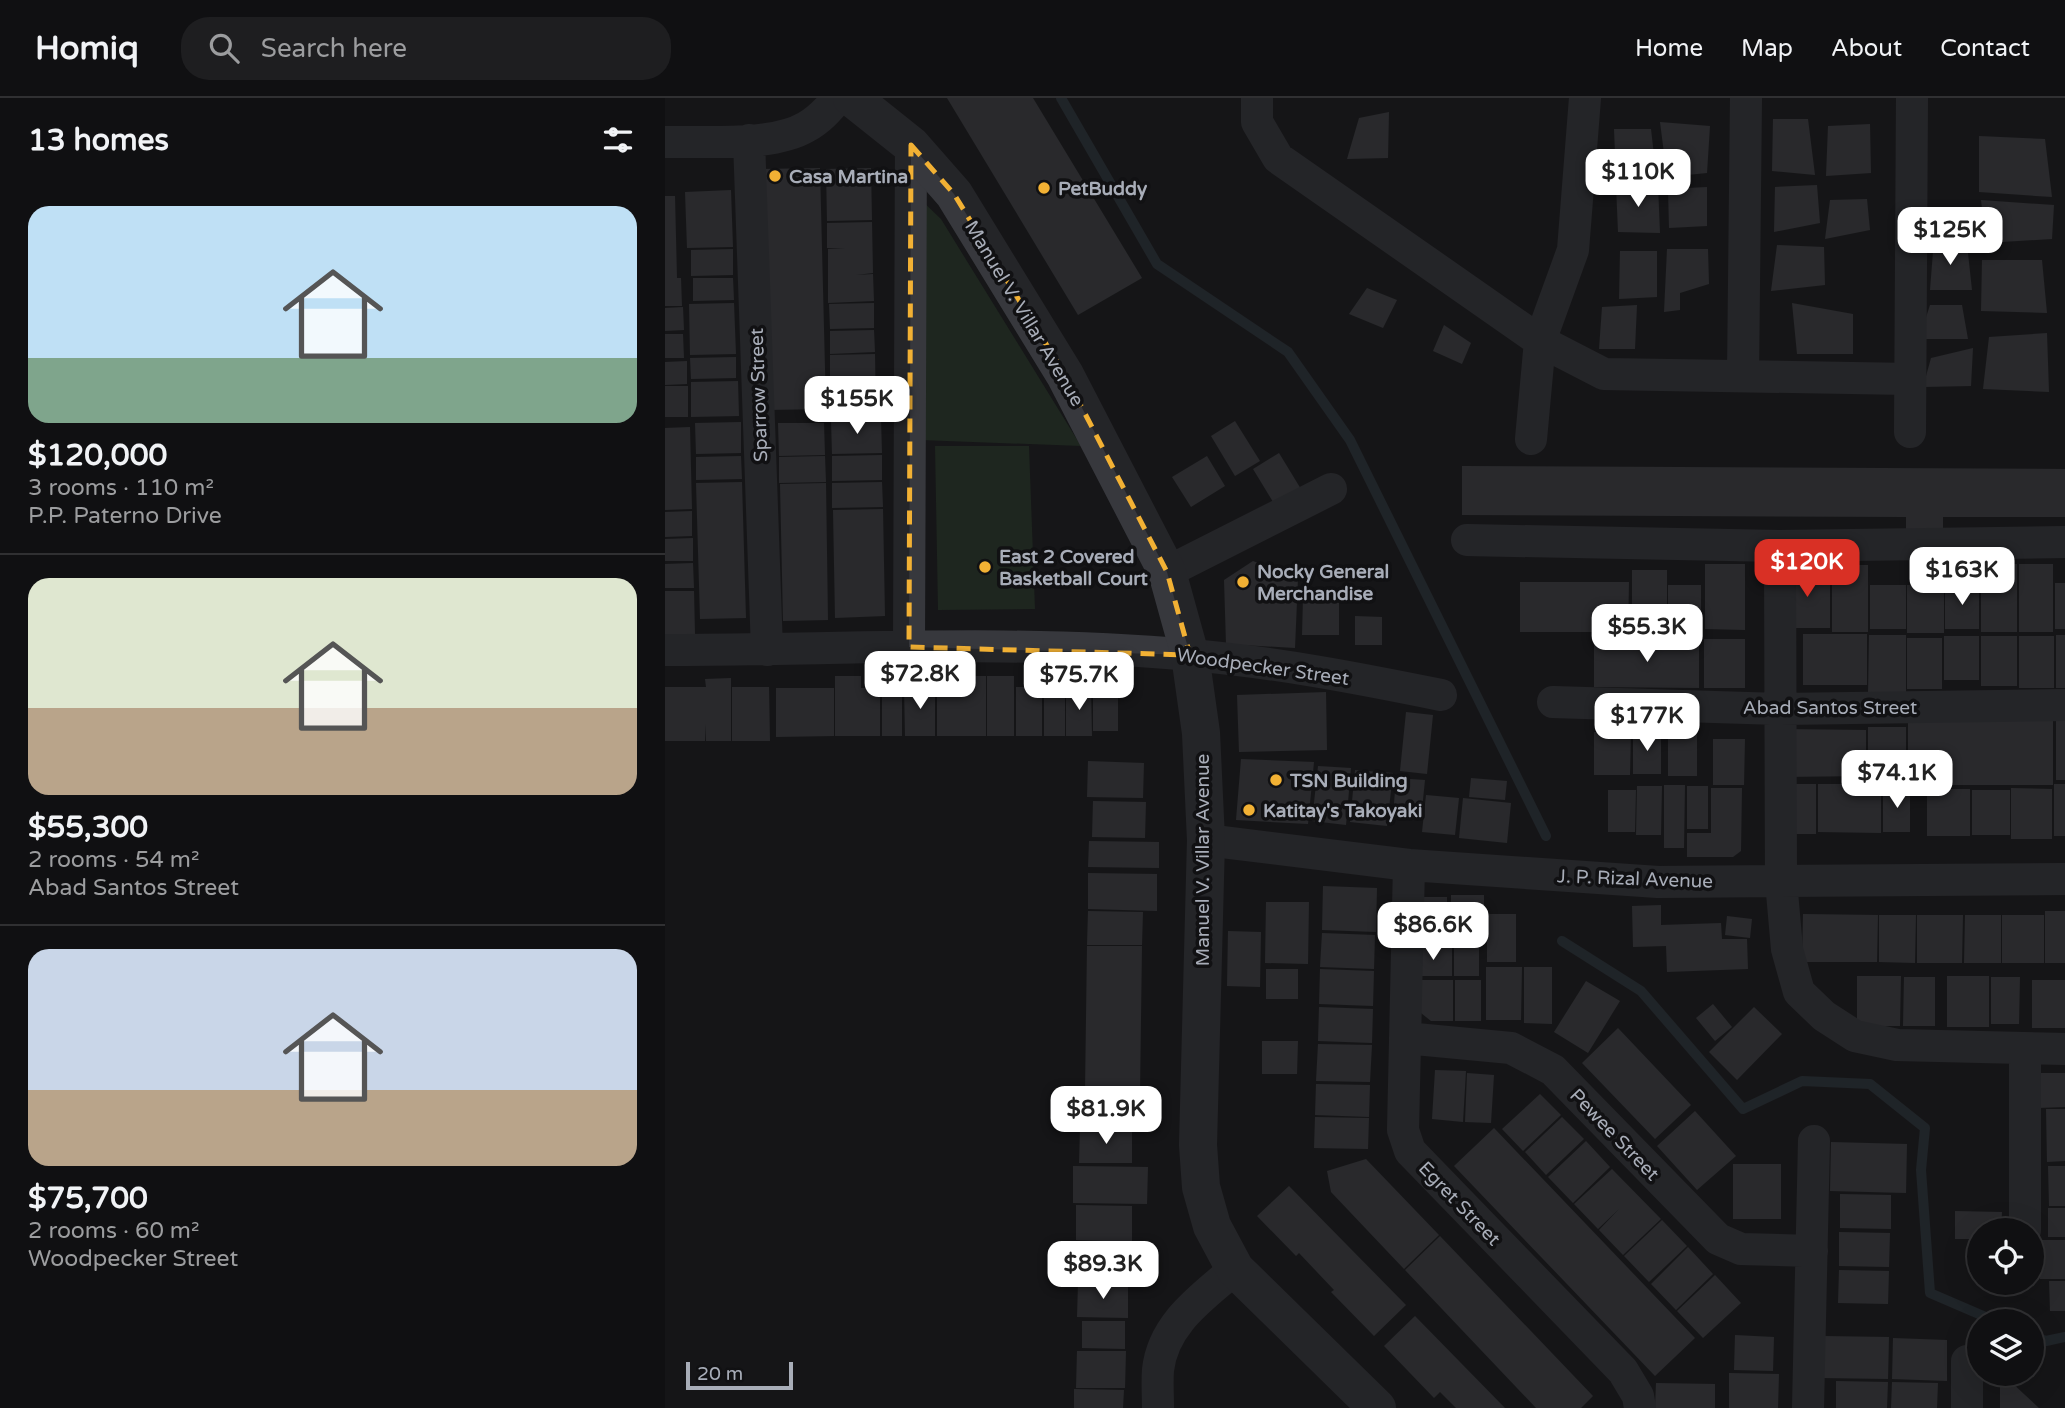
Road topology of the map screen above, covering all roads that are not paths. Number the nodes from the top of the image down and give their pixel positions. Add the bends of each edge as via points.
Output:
1 (838, 98) edge
2 (852, 98) edge
3 (1257, 98) edge
4 (1585, 98) edge
5 (1746, 98) edge
6 (1912, 98) edge
7 (750, 140) junction
8 (665, 142) edge
9 (911, 145) junction
10 (1540, 341) junction
11 (1743, 376) junction
12 (1910, 379) junction
13 (1910, 432) dead end
14 (1531, 439) dead end
15 (1331, 489) dead end
16 (1467, 540) dead end
17 (2065, 542) edge
18 (1780, 546) junction
19 (1167, 572) junction
20 (909, 647) junction
21 (665, 650) edge
22 (767, 650) junction
23 (1190, 655) junction
24 (1441, 695) dead end
25 (1553, 702) dead end
26 (2065, 705) edge
27 (1780, 709) junction
28 (1206, 840) junction
29 (1409, 865) junction
30 (2065, 879) edge
31 (1781, 881) junction
32 (1405, 1038) junction
33 (2065, 1049) edge
34 (2025, 1050) junction
35 (1814, 1141) dead end
36 (2025, 1218) edge
37 (1812, 1251) junction
38 (1235, 1269) junction
39 (1967, 1386) edge
40 (1158, 1408) edge
41 (1377, 1408) edge
42 (1640, 1408) edge
43 (1808, 1408) edge
44 (1967, 1408) edge

1 - 7 street via 804,129 775,139
2 - 9 street, Manuel V. Villar Avenue
3 - 10 street via 1257,122 1277,158
4 - 10 street via 1573,250
5 - 11 street
6 - 12 street
7 - 8 street
7 - 22 street, Sparrow Street
9 - 19 street, Manuel V. Villar Avenue via 954,194 1065,375
9 - 20 street
10 - 11 street via 1604,374
10 - 14 street
11 - 12 street
12 - 13 street
15 - 19 street
16 - 18 street
17 - 18 street
18 - 27 street
19 - 23 street, Manuel V. Villar Avenue
20 - 22 street, Woodpecker Street
20 - 23 street, Woodpecker Street
21 - 22 street, Woodpecker Street
23 - 24 street, Woodpecker Street via 1303,668
23 - 28 street, Manuel V. Villar Avenue via 1201,733
25 - 27 street, Abad Santos Street
26 - 27 street, Abad Santos Street
27 - 31 street
28 - 29 street, J. P. Rizal Avenue
28 - 38 street, Manuel V. Villar Avenue via 1198,1145 1201,1187 1212,1226
29 - 31 street, J. P. Rizal Avenue via 1658,882
29 - 32 street, Egret Street
30 - 31 street, J. P. Rizal Avenue
31 - 34 street via 1787,949 1799,992 1824,1016 1855,1035 1897,1045
32 - 37 street, Pewee Street via 1511,1048 1553,1070 1718,1239 1741,1249
32 - 42 street, Egret Street via 1403,1130 1410,1151 1623,1371 1639,1396
33 - 34 street
34 - 36 street
35 - 37 street
37 - 43 street
38 - 40 street via 1185,1311 1168,1335 1158,1368
38 - 41 street, Manuel V. Villar Avenue
39 - 44 street

